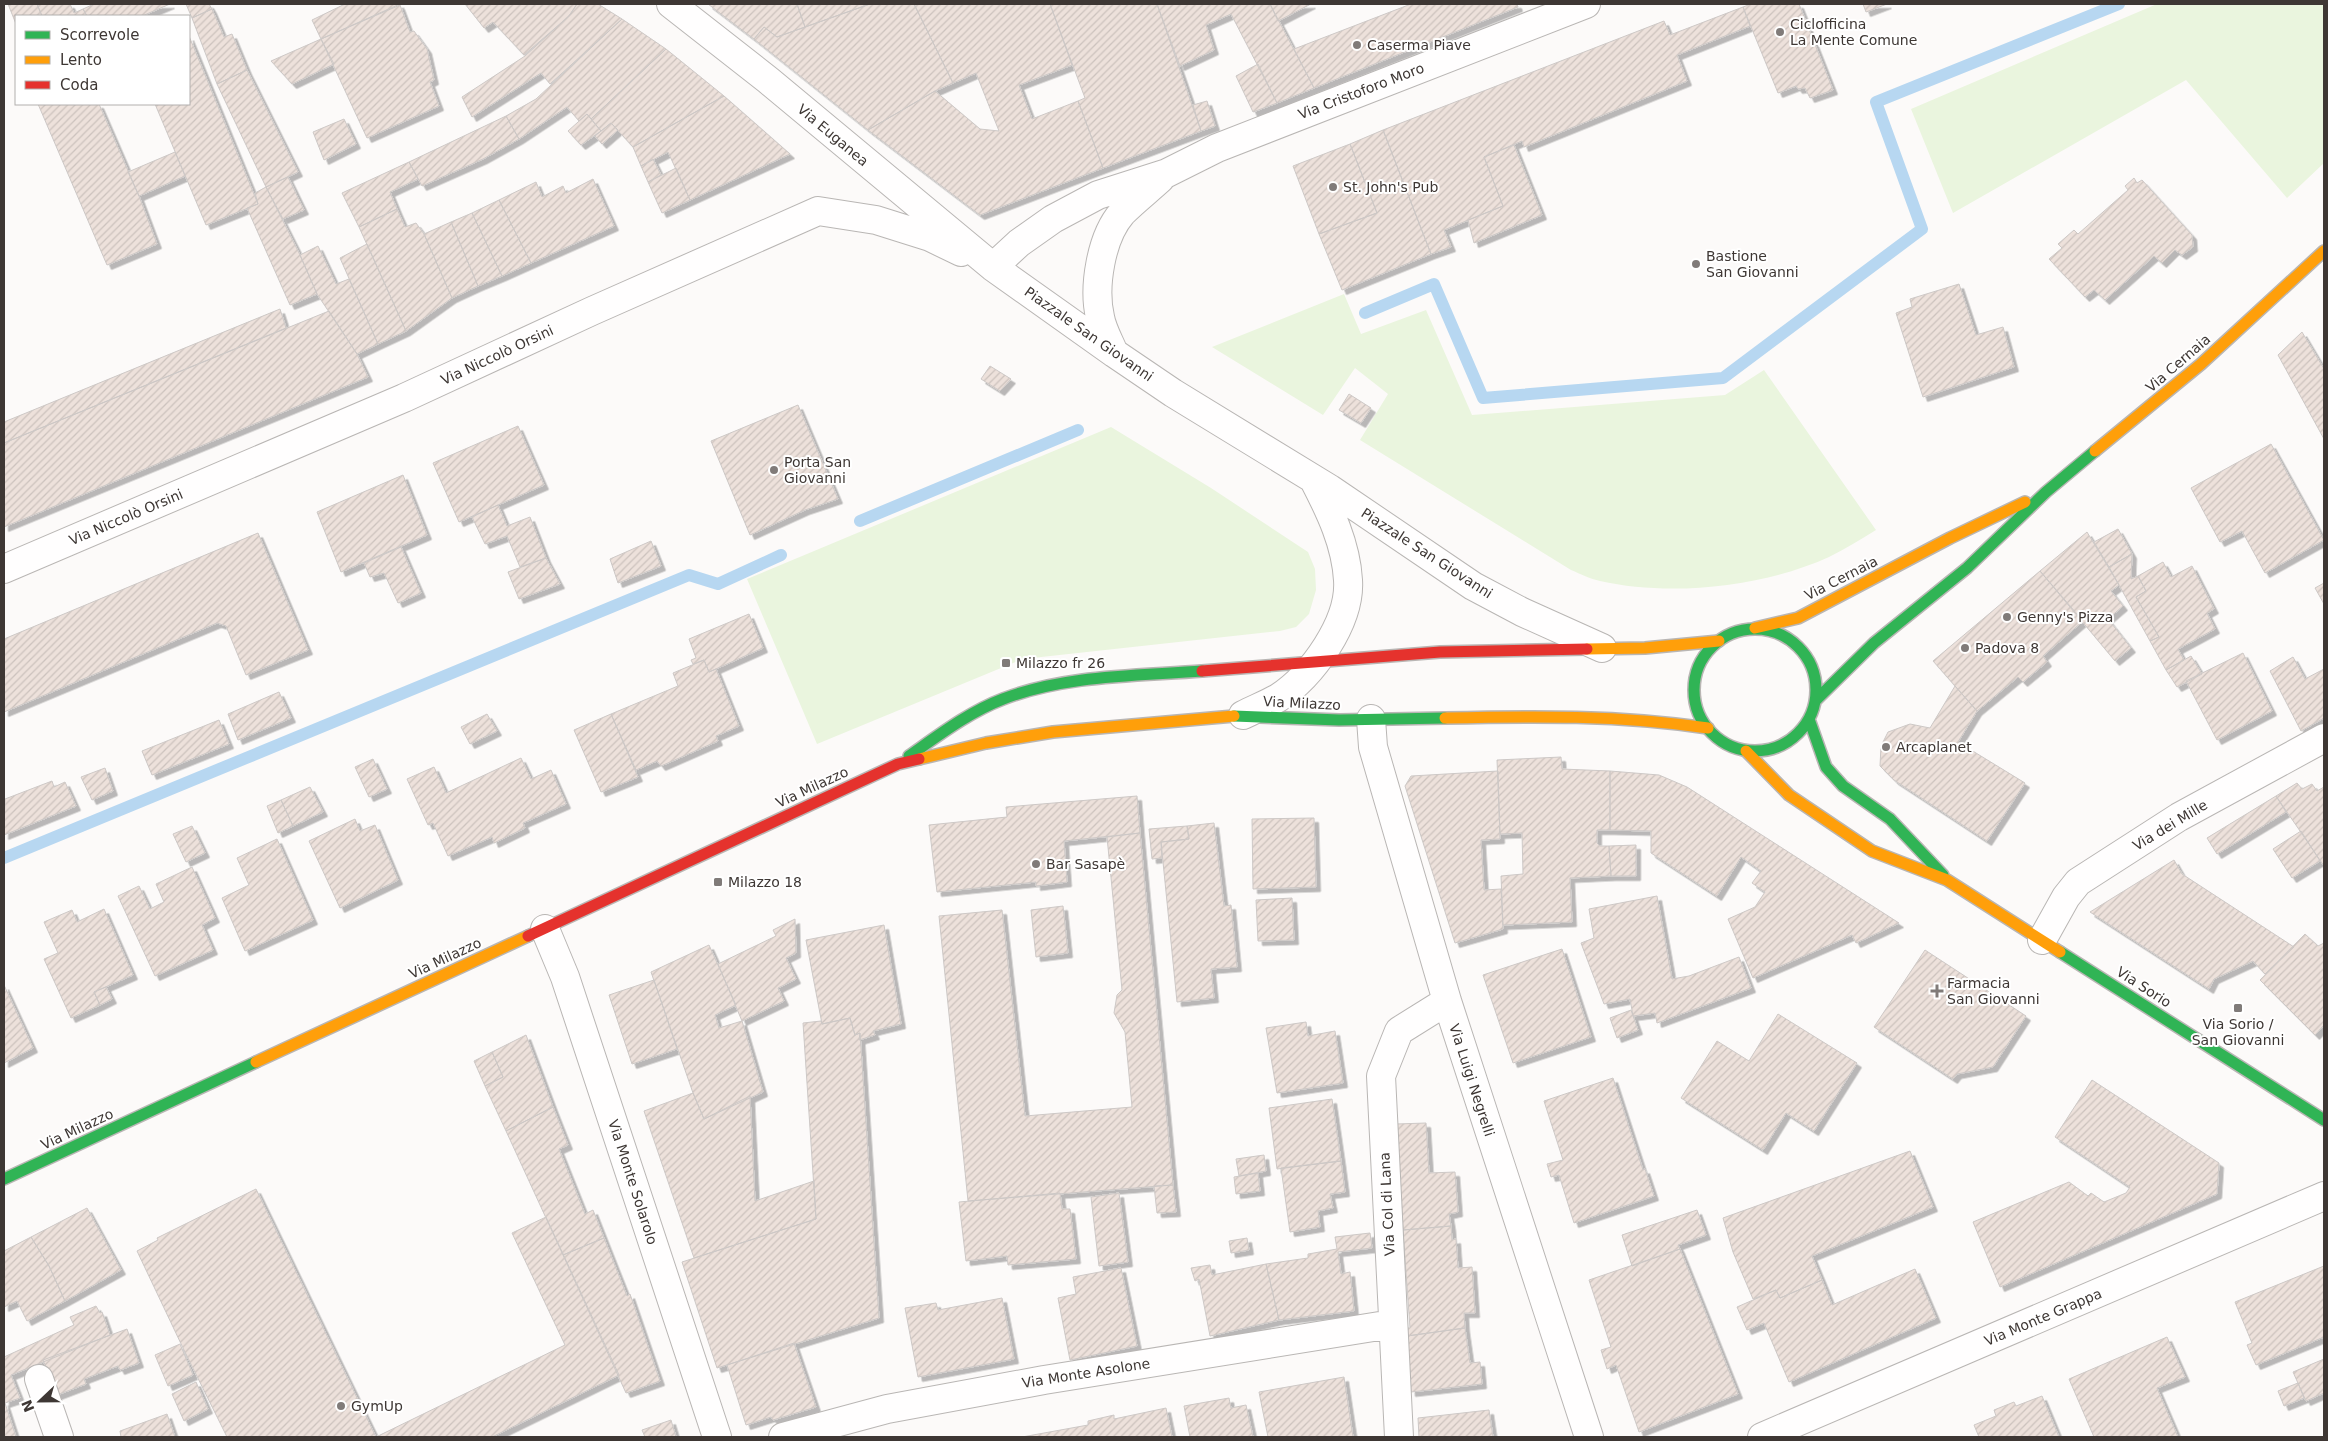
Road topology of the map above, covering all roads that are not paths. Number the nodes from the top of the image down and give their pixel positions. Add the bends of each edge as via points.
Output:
1 (671, 4) edge
2 (1586, 4) edge
3 (1167, 173) junction
4 (2324, 251) edge
5 (994, 267) junction
6 (1114, 353) junction
7 (1313, 478) junction
8 (2046, 492) junction
9 (4, 569) edge
10 (1754, 629) junction
11 (1719, 641) junction
12 (1602, 648) junction
13 (1317, 661) junction
14 (1816, 700) junction
15 (1243, 715) junction
16 (1371, 719) junction
17 (1810, 719) junction
18 (1708, 728) junction
19 (2324, 738) edge
20 (1746, 751) junction
21 (898, 764) junction
22 (1947, 880) junction
23 (545, 929) junction
24 (2042, 940) junction
25 (1447, 1001) junction
26 (2324, 1120) edge
27 (4, 1179) edge
28 (2324, 1196) edge
29 (1392, 1324) junction
30 (39, 1379) dead end
31 (59, 1437) edge
32 (717, 1437) edge
33 (783, 1437) edge
34 (1399, 1437) edge
35 (1589, 1437) edge
36 (1762, 1437) edge

1 - 5 street, Via Euganea
2 - 3 street, Via Cristoforo Moro via 1217,148
3 - 5 street, Via Cristoforo Moro via 1098,195 1053,219 1019,243
3 - 6 street, Via Cristoforo Moro via 1121,214 1109,236 1098,276 1099,300 1100,317
4 - 8 main road, Via Cernaia via 2201,364
5 - 6 street, Piazzale San Giovanni
5 - 9 street, Via Niccolò Orsini via 921,234 876,220 818,211 404,398
6 - 7 street, Piazzale San Giovanni
7 - 12 street, Piazzale San Giovanni via 1473,586
7 - 13 street via 1338,530 1349,581 1346,606 1339,624
8 - 10 main road, Via Cernaia via 1798,618
8 - 14 main road, Via Cernaia via 1966,568 1874,643
10 - 11 main road, Piazzale San Giovanni via 1730,634
10 - 14 main road, Piazzale San Giovanni via 1775,632 1807,658 1815,678
11 - 12 main road, Piazzale San Giovanni via 1645,648
11 - 18 main road, Piazzale San Giovanni via 1703,659 1695,682 1699,714
12 - 13 main road, Via Milazzo via 1440,652
13 - 15 street via 1279,697
13 - 21 main road, Via Milazzo via 1034,687 959,720
14 - 17 main road, Piazzale San Giovanni
15 - 16 main road, Via Milazzo
15 - 21 main road, Via Milazzo via 1053,732 986,743
16 - 18 main road, Via Milazzo via 1562,715
16 - 25 street, Via Luigi Negrelli via 1376,758
17 - 20 main road, Piazzale San Giovanni via 1783,745 1765,751
17 - 22 main road, Via Sorio via 1826,767 1850,792 1890,819
18 - 20 main road, Piazzale San Giovanni via 1732,747
19 - 24 street, Via dei Mille via 2179,817 2078,882
20 - 22 main road, Via Sorio via 1789,795 1872,851
21 - 23 main road, Via Milazzo
22 - 24 main road, Via Sorio
23 - 27 main road, Via Milazzo
23 - 32 street, Via Monte Solarolo via 563,970
24 - 26 main road, Via Sorio
25 - 29 street, Via Col di Lana via 1399,1031 1381,1076
25 - 35 street, Via Luigi Negrelli
28 - 36 street, Via Monte Grappa
29 - 33 street, Via Monte Asolone via 1044,1380 887,1409
29 - 34 street, Via Col di Lana
30 - 31 street

